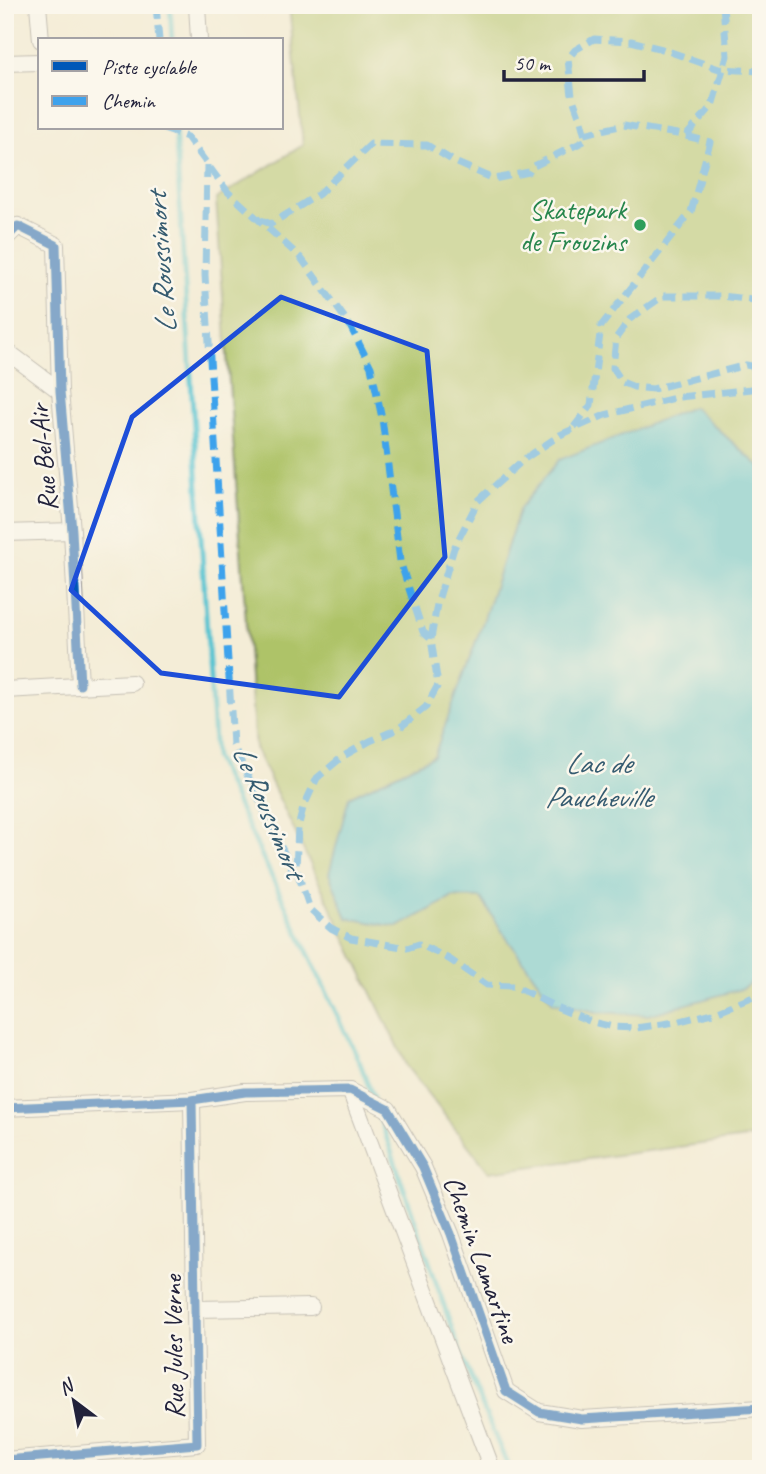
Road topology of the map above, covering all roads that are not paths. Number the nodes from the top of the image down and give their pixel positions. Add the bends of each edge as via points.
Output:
1 (38, 5) edge
2 (197, 5) edge
3 (41, 38) edge
4 (199, 38) edge
5 (38, 62) edge
6 (5, 63) edge
7 (5, 239) edge
8 (5, 349) edge
9 (60, 391) junction
10 (72, 531) junction
11 (5, 533) edge
12 (132, 683) dead end
13 (80, 685) junction
14 (5, 690) edge
15 (350, 1090) junction
16 (192, 1100) junction
17 (5, 1108) edge
18 (311, 1307) dead end
19 (196, 1309) junction
20 (761, 1408) edge
21 (5, 1460) edge
22 (492, 1469) edge

1 - 3 street
2 - 4 street
5 - 6 street
7 - 9 street, Rue Bel-Air via 18,226 56,245
8 - 9 street, Rue Bel-Air
9 - 10 street, Rue Bel-Air
10 - 11 street, Rue Bel-Air
10 - 13 street, Rue Bel-Air
12 - 13 street
13 - 14 street
15 - 16 street, Chemin Lamartine via 245,1092
15 - 20 street, Chemin Lamartine via 388,1109 423,1167 506,1391 539,1412 582,1419
15 - 22 street
16 - 17 street, Chemin Lamartine
16 - 19 street, Rue Jules Verne
18 - 19 street, Rue Jules Verne
19 - 21 street, Rue Jules Verne via 197,1444

